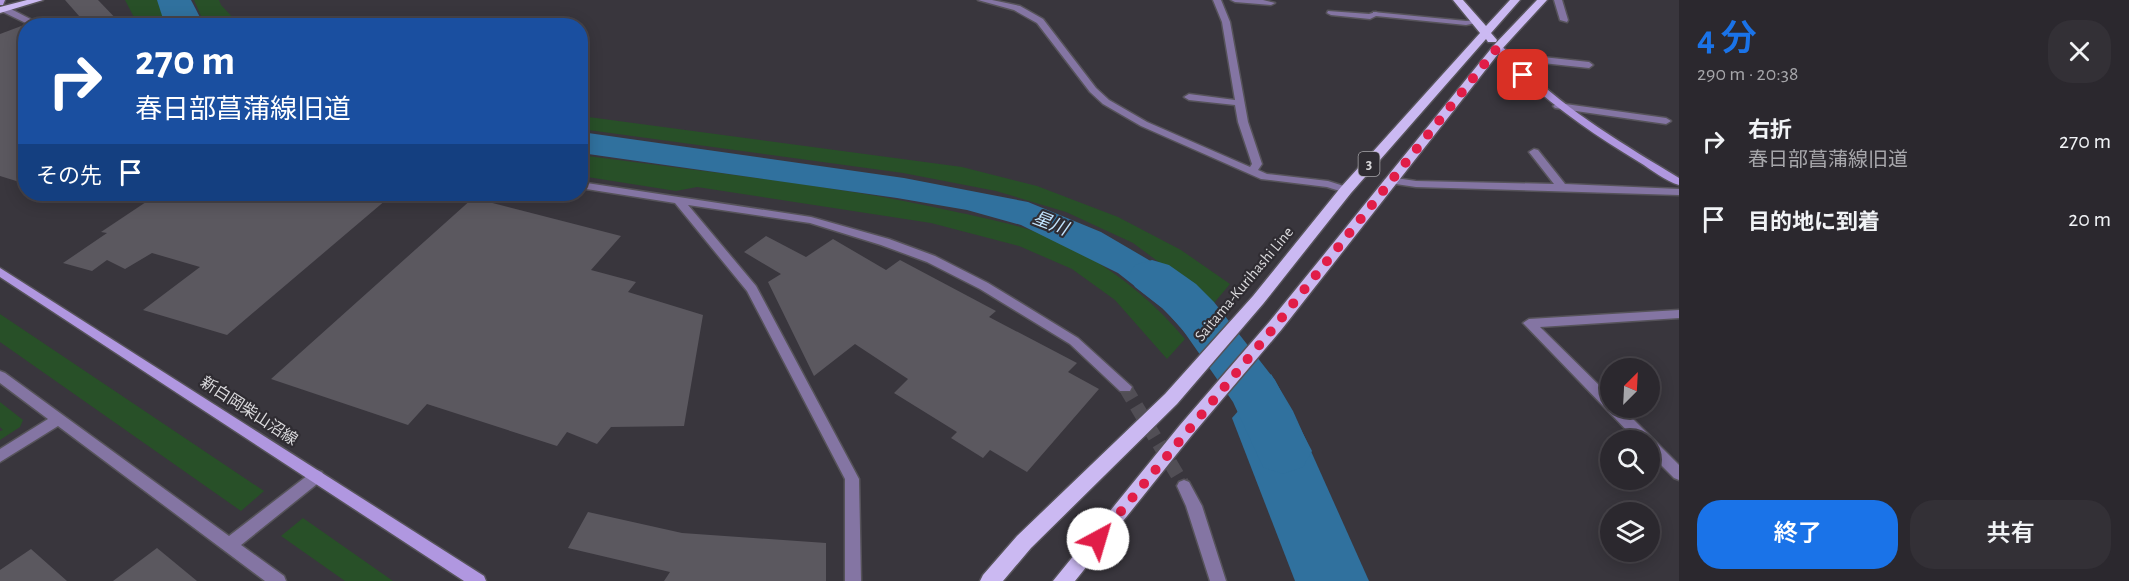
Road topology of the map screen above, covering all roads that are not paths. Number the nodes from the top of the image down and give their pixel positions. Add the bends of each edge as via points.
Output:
1 (38, 0) edge
2 (982, 0) edge
3 (1217, 0) edge
4 (1235, 0) edge
5 (1457, 0) edge
6 (1515, 0) edge
7 (1542, 0) edge
8 (1558, 0) edge
9 (1271, 3) dead end
10 (1, 5) edge
11 (1331, 13) dead end
12 (25, 18) edge
13 (1564, 20) dead end
14 (1478, 22) junction
15 (1486, 33) junction
16 (1498, 47) junction
17 (1509, 59) junction
18 (1589, 64) dead end
19 (1189, 98) dead end
20 (1240, 103) junction
21 (1558, 106) junction
22 (1666, 121) dead end
23 (1534, 152) dead end
24 (1251, 172) junction
25 (1389, 180) junction
26 (1679, 182) edge
27 (588, 186) edge
28 (1562, 187) junction
29 (1346, 190) junction
30 (1679, 192) edge
31 (679, 201) junction
32 (0, 272) edge
33 (1679, 314) edge
34 (0, 376) edge
35 (1125, 387) tunnel mouth
36 (1600, 395) edge
37 (1623, 418) edge
38 (59, 419) junction
39 (1635, 430) edge
40 (1660, 455) edge
41 (0, 456) edge
42 (1679, 474) edge
43 (317, 476) junction
44 (1184, 486) tunnel mouth
45 (229, 545) junction
46 (278, 581) edge
47 (478, 581) edge
48 (852, 581) edge
49 (990, 581) edge
50 (1063, 581) edge
51 (1218, 581) edge

1 - 10 main road
2 - 24 street via 1017,8 1040,21 1106,102
3 - 20 street via 1226,22
4 - 9 street
5 - 14 main road
6 - 15 main road, Saitama-Kurihashi Line / 3
7 - 16 main road, 3
8 - 13 street
10 - 12 street
11 - 14 street
14 - 15 main road
15 - 16 main road
15 - 29 main road, Saitama-Kurihashi Line / 3
16 - 17 street
16 - 25 main road, 3
17 - 18 street
17 - 21 street
19 - 20 street
20 - 24 street via 1257,164
21 - 22 street
21 - 26 street
23 - 28 street
24 - 29 street
25 - 28 street
25 - 50 main road, 3 via 1276,325
27 - 31 street
28 - 30 street
29 - 49 main road, Saitama-Kurihashi Line / 3 via 1258,300 1171,399 1024,542
31 - 35 street via 811,220 931,260 984,286 1074,341
31 - 48 street via 752,289 852,479
32 - 43 street, 新白岡柴山沼線
33 - 36 street via 1529,323
34 - 38 street
37 - 39 street
38 - 41 street
38 - 45 street
40 - 42 street
43 - 45 street
43 - 47 street, 新白岡柴山沼線
44 - 51 street
45 - 46 street

